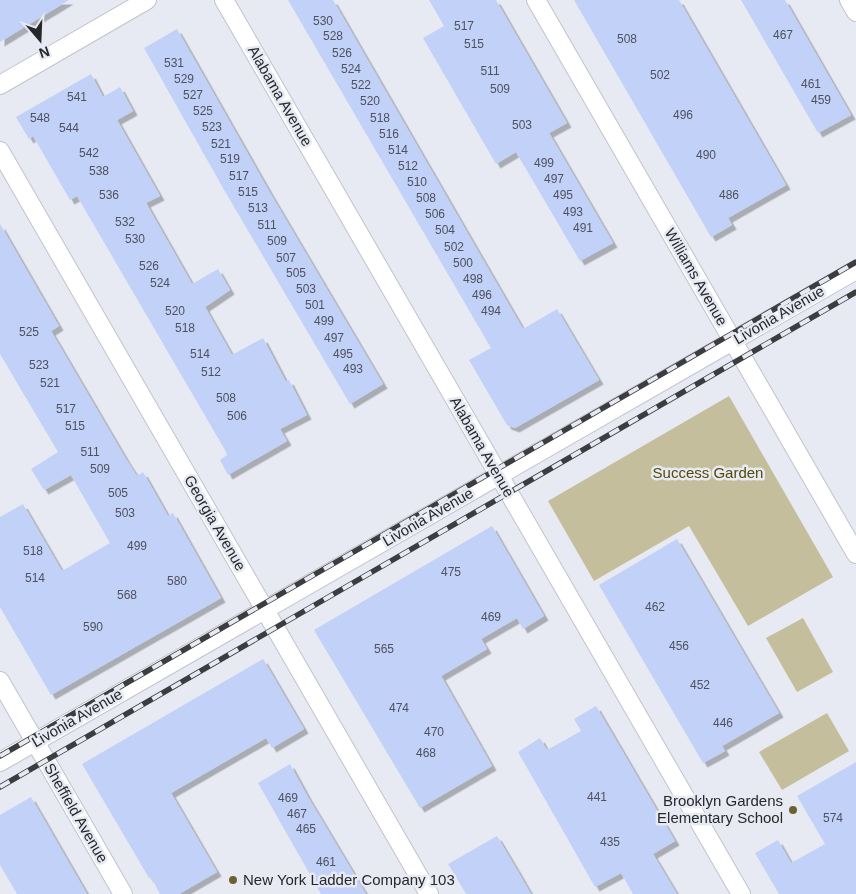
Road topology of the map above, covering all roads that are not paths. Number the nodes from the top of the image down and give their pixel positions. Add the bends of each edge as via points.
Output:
1 (147, 0) edge
2 (224, 0) edge
3 (536, 0) edge
4 (849, 0) edge
5 (856, 12) edge
6 (0, 85) edge
7 (0, 151) edge
8 (856, 270) edge
9 (733, 342) junction
10 (499, 476) junction
11 (856, 554) edge
12 (266, 611) junction
13 (0, 681) edge
14 (35, 742) junction
15 (0, 762) edge
16 (123, 894) edge
17 (429, 894) edge
18 (741, 894) edge

1 - 6 street
2 - 10 street, Alabama Avenue
3 - 9 street, Williams Avenue
4 - 5 street
7 - 12 street, Georgia Avenue
8 - 9 street, Livonia Avenue
9 - 10 street, Livonia Avenue
9 - 11 street, Williams Avenue
10 - 12 street, Livonia Avenue
10 - 18 street, Alabama Avenue
12 - 14 street, Livonia Avenue
12 - 17 street, Georgia Avenue
13 - 14 street, Sheffield Avenue
14 - 15 street, Livonia Avenue
14 - 16 street, Sheffield Avenue

